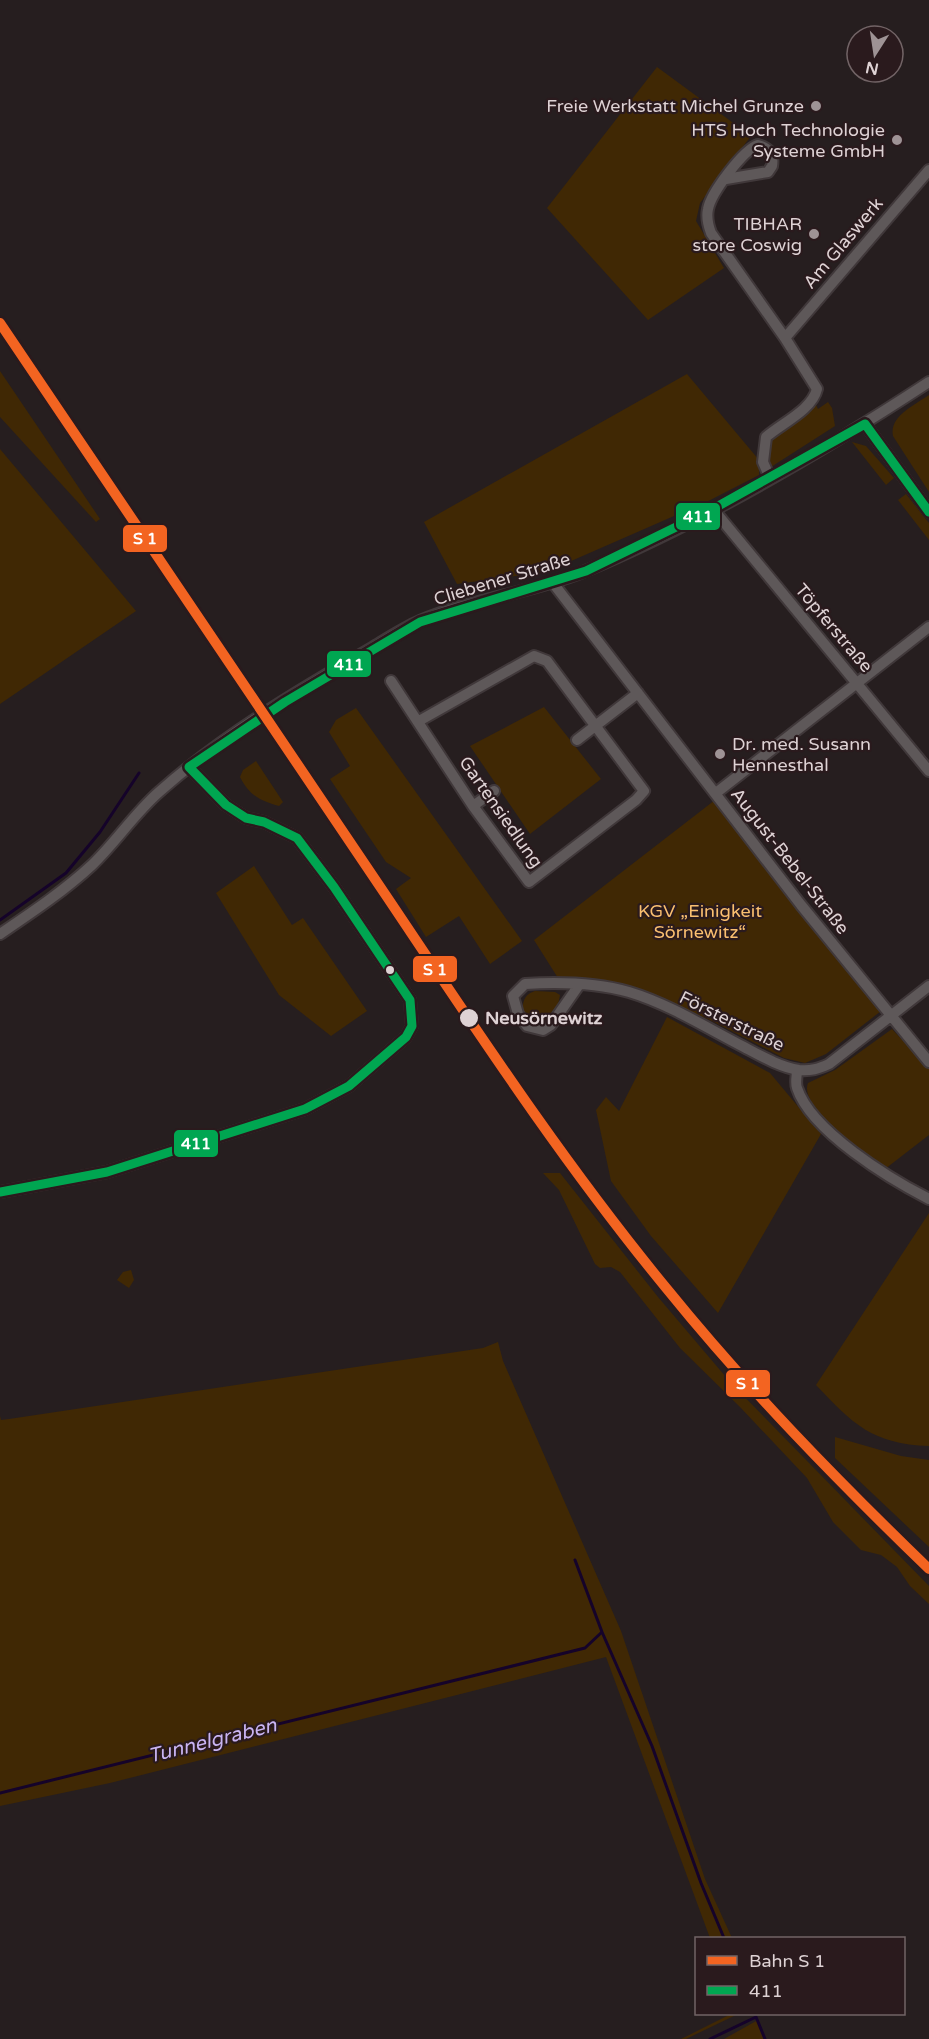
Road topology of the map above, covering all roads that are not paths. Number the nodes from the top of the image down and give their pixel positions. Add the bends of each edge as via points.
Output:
1 (929, 170) edge
2 (726, 179) dead end
3 (785, 338) junction
4 (929, 382) edge
5 (865, 424) junction
6 (770, 477) junction
7 (713, 509) junction
8 (929, 512) edge
9 (553, 584) junction
10 (929, 627) edge
11 (391, 681) dead end
12 (857, 681) junction
13 (638, 693) junction
14 (419, 721) junction
15 (596, 726) junction
16 (577, 740) dead end
17 (189, 767) junction
18 (929, 771) edge
19 (494, 791) dead end
20 (716, 793) junction
21 (473, 806) junction
22 (0, 934) edge
23 (579, 986) junction
24 (929, 986) edge
25 (891, 1016) junction
26 (929, 1062) edge
27 (797, 1070) junction
28 (0, 1192) edge
29 (929, 1199) edge

1 - 3 street, Am Glaswerk
2 - 3 street via 708,207 707,224
3 - 6 street via 817,389 802,409 766,437 763,462
4 - 5 street, Cliebener Straße
5 - 6 street, Cliebener Straße
5 - 8 street
6 - 7 street, Cliebener Straße
7 - 9 street, Cliebener Straße
7 - 12 street, Töpferstraße
9 - 13 street, August-Bebel-Straße
9 - 17 street, Cliebener Straße via 420,622 285,702
10 - 12 street
11 - 14 street, Gartensiedlung
12 - 18 street, Töpferstraße
12 - 20 street
13 - 15 street
13 - 20 street, August-Bebel-Straße
14 - 15 street, Gartensiedlung via 534,656 547,661
14 - 21 street, Gartensiedlung
15 - 16 street
15 - 21 street, Gartensiedlung via 644,791 529,882
17 - 22 street, Cliebener Straße via 142,808 92,865
17 - 28 street via 226,806 297,838 410,1000 412,1026 406,1037 349,1086 297,1112 106,1172
19 - 21 street
20 - 25 street, August-Bebel-Straße
23 - 23 street, Försterstraße via 525,984 513,996 514,1005 527,1026 543,1030 551,1025
23 - 27 street, Försterstraße via 610,987 631,993
24 - 25 street, Försterstraße
25 - 26 street
25 - 27 street, Försterstraße via 829,1064 816,1071
27 - 29 street via 796,1086 806,1105 827,1128 889,1178

